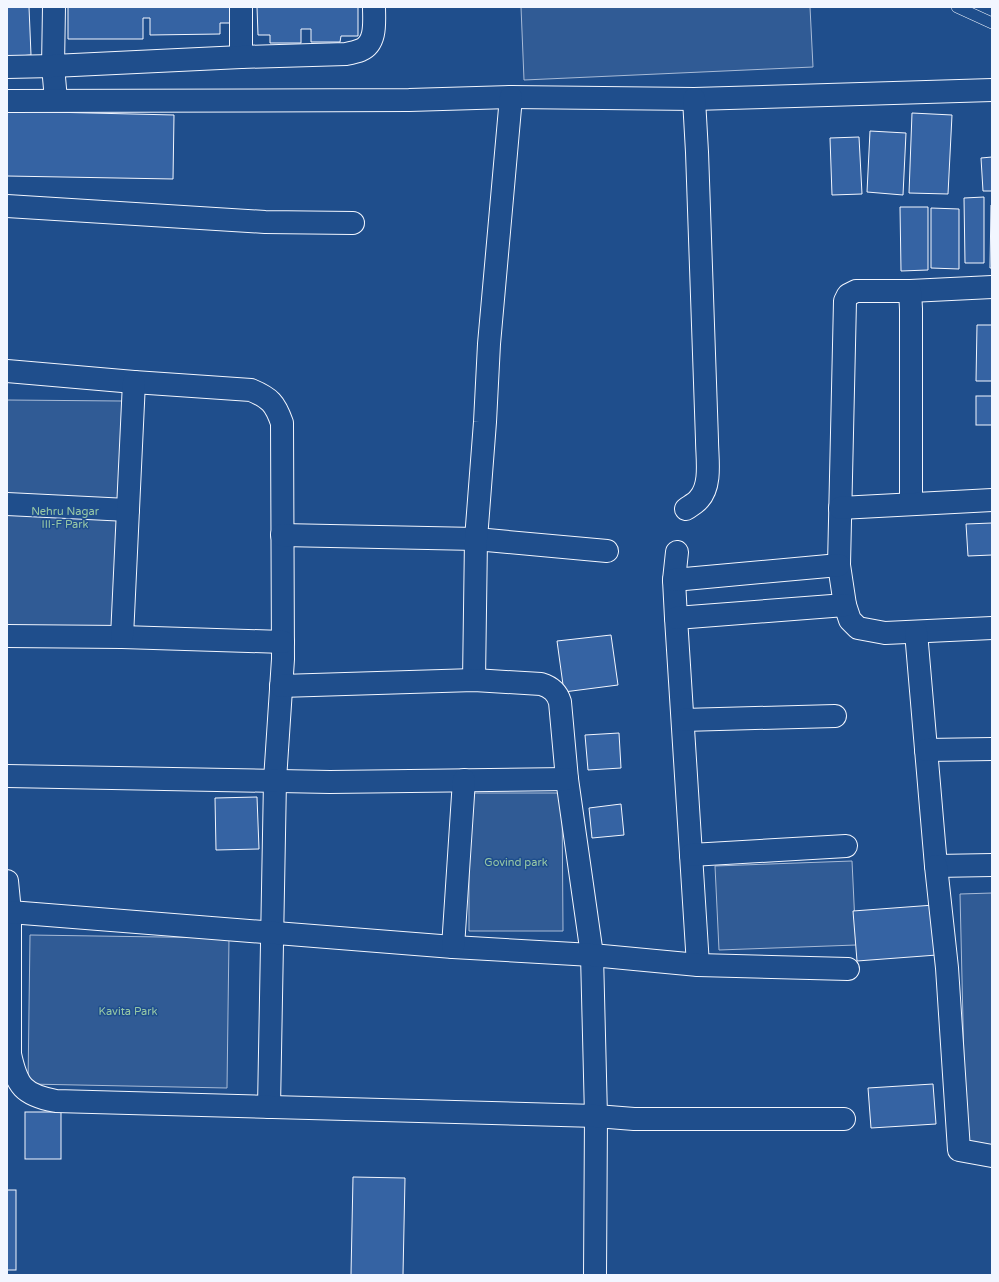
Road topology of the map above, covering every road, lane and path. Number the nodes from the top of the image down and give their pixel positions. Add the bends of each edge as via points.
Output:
1 (54, 7) edge
2 (241, 7) edge
3 (374, 7) edge
4 (957, 7) edge
5 (992, 23) edge
6 (241, 57) junction
7 (53, 66) junction
8 (7, 67) edge
9 (992, 90) edge
10 (511, 97) junction
11 (694, 99) junction
12 (56, 100) junction
13 (7, 101) edge
14 (7, 206) edge
15 (352, 224) dead end
16 (992, 287) edge
17 (910, 291) junction
18 (7, 371) edge
19 (134, 382) junction
20 (992, 500) edge
21 (7, 504) edge
22 (911, 504) junction
23 (840, 508) junction
24 (686, 509) dead end
25 (128, 510) junction
26 (282, 535) junction
27 (476, 539) junction
28 (607, 551) dead end
29 (677, 552) dead end
30 (839, 565) junction
31 (674, 580) junction
32 (845, 605) junction
33 (676, 618) junction
34 (992, 628) edge
35 (916, 632) junction
36 (7, 636) edge
37 (122, 637) junction
38 (283, 642) junction
39 (474, 680) junction
40 (282, 686) junction
41 (835, 716) dead end
42 (683, 720) junction
43 (992, 749) edge
44 (926, 750) junction
45 (7, 776) edge
46 (567, 779) junction
47 (275, 780) junction
48 (464, 780) junction
49 (846, 846) dead end
50 (691, 854) junction
51 (992, 865) edge
52 (936, 866) junction
53 (7, 881) edge
54 (10, 912) junction
55 (273, 933) junction
56 (452, 947) junction
57 (592, 955) junction
58 (698, 965) junction
59 (848, 969) dead end
60 (269, 1107) junction
61 (596, 1116) junction
62 (844, 1119) dead end
63 (992, 1156) edge
64 (595, 1275) edge

1 - 7 street
2 - 6 street
3 - 6 street via 371,42 362,50 346,54
4 - 5 lane
6 - 7 street
7 - 8 street
7 - 12 street
9 - 11 street
10 - 11 street
10 - 12 street via 409,100
10 - 27 street via 490,336
11 - 24 street via 707,475 705,490 699,500
12 - 13 street
14 - 15 street via 265,222
16 - 17 street
17 - 22 street
17 - 23 street via 856,291 848,295 845,301
18 - 19 street
19 - 25 street
19 - 26 street via 250,390 264,395 276,408 282,423
20 - 22 street
21 - 25 street
22 - 23 street
23 - 30 street
25 - 37 street
26 - 27 street
26 - 38 street
27 - 28 street
27 - 39 street
29 - 31 street
30 - 31 street
30 - 32 street
31 - 33 street
32 - 33 street
32 - 35 street via 850,620 858,628 885,633
33 - 42 street
34 - 35 street
35 - 44 street
36 - 37 street
37 - 38 street
38 - 40 street
39 - 40 street
39 - 46 street via 535,683 554,691 560,702
40 - 47 street
41 - 42 street
42 - 50 street
43 - 44 street
44 - 52 street
45 - 47 street
46 - 48 street
46 - 57 street
47 - 48 street
47 - 55 street
48 - 56 street
49 - 50 street
50 - 58 street
51 - 52 street
52 - 63 street via 959,1150
53 - 54 street
54 - 55 street
54 - 60 street via 10,1054 20,1084 29,1092 56,1102
55 - 56 street
55 - 60 street
56 - 57 street
57 - 58 street
57 - 61 street
58 - 59 street
60 - 61 street
61 - 62 street via 634,1119
61 - 64 street

